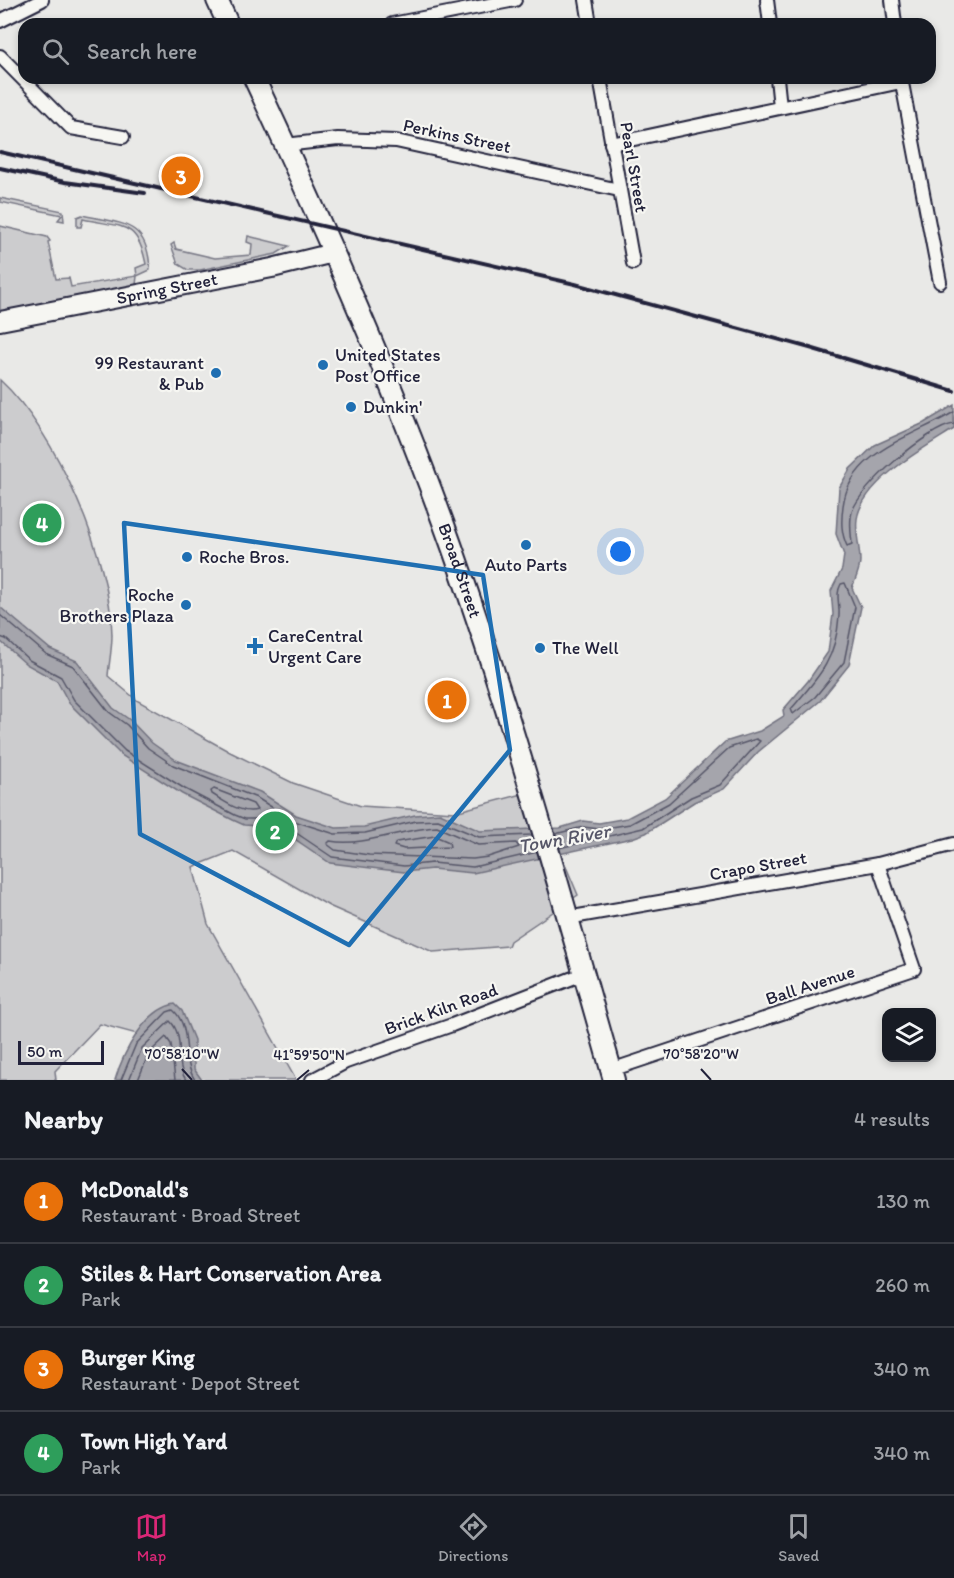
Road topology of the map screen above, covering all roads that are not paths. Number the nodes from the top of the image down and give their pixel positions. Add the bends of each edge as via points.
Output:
1 (42, 0) edge
2 (217, 0) edge
3 (515, 0) edge
4 (586, 0) edge
5 (767, 0) edge
6 (892, 0) edge
7 (225, 18) edge
8 (423, 18) edge
9 (589, 18) edge
10 (769, 18) edge
11 (894, 18) edge
12 (0, 21) edge
13 (0, 56) edge
14 (18, 74) edge
15 (28, 84) edge
16 (257, 84) edge
17 (601, 84) edge
18 (778, 84) edge
19 (883, 84) edge
20 (902, 84) edge
21 (780, 107) junction
22 (123, 137) dead end
23 (611, 144) junction
24 (285, 145) junction
25 (619, 190) junction
26 (333, 253) junction
27 (633, 263) dead end
28 (940, 282) dead end
29 (0, 321) edge
30 (954, 844) edge
31 (878, 864) junction
32 (567, 918) junction
33 (583, 974) junction
34 (613, 1075) edge
35 (312, 1080) edge

1 - 12 street
2 - 7 main road
3 - 8 street
4 - 9 street
5 - 10 street
6 - 11 street
13 - 14 street
15 - 22 street via 72,128
16 - 24 main road, Broad Street
17 - 23 street, Pearl Street
18 - 21 street
19 - 21 street
20 - 28 street
21 - 23 street
23 - 25 street, Pearl Street
24 - 25 street, Perkins Street via 348,139 396,141
24 - 26 main road, Broad Street
25 - 27 street, Pearl Street
26 - 29 street, Spring Street
26 - 32 main road, Broad Street via 443,522 539,816
30 - 31 street, Crapo Street
31 - 32 street, Crapo Street
31 - 34 street, Ball Avenue via 914,969
32 - 33 main road, Broad Street
33 - 34 main road, Broad Street
33 - 35 street, Brick Kiln Road via 346,1062

